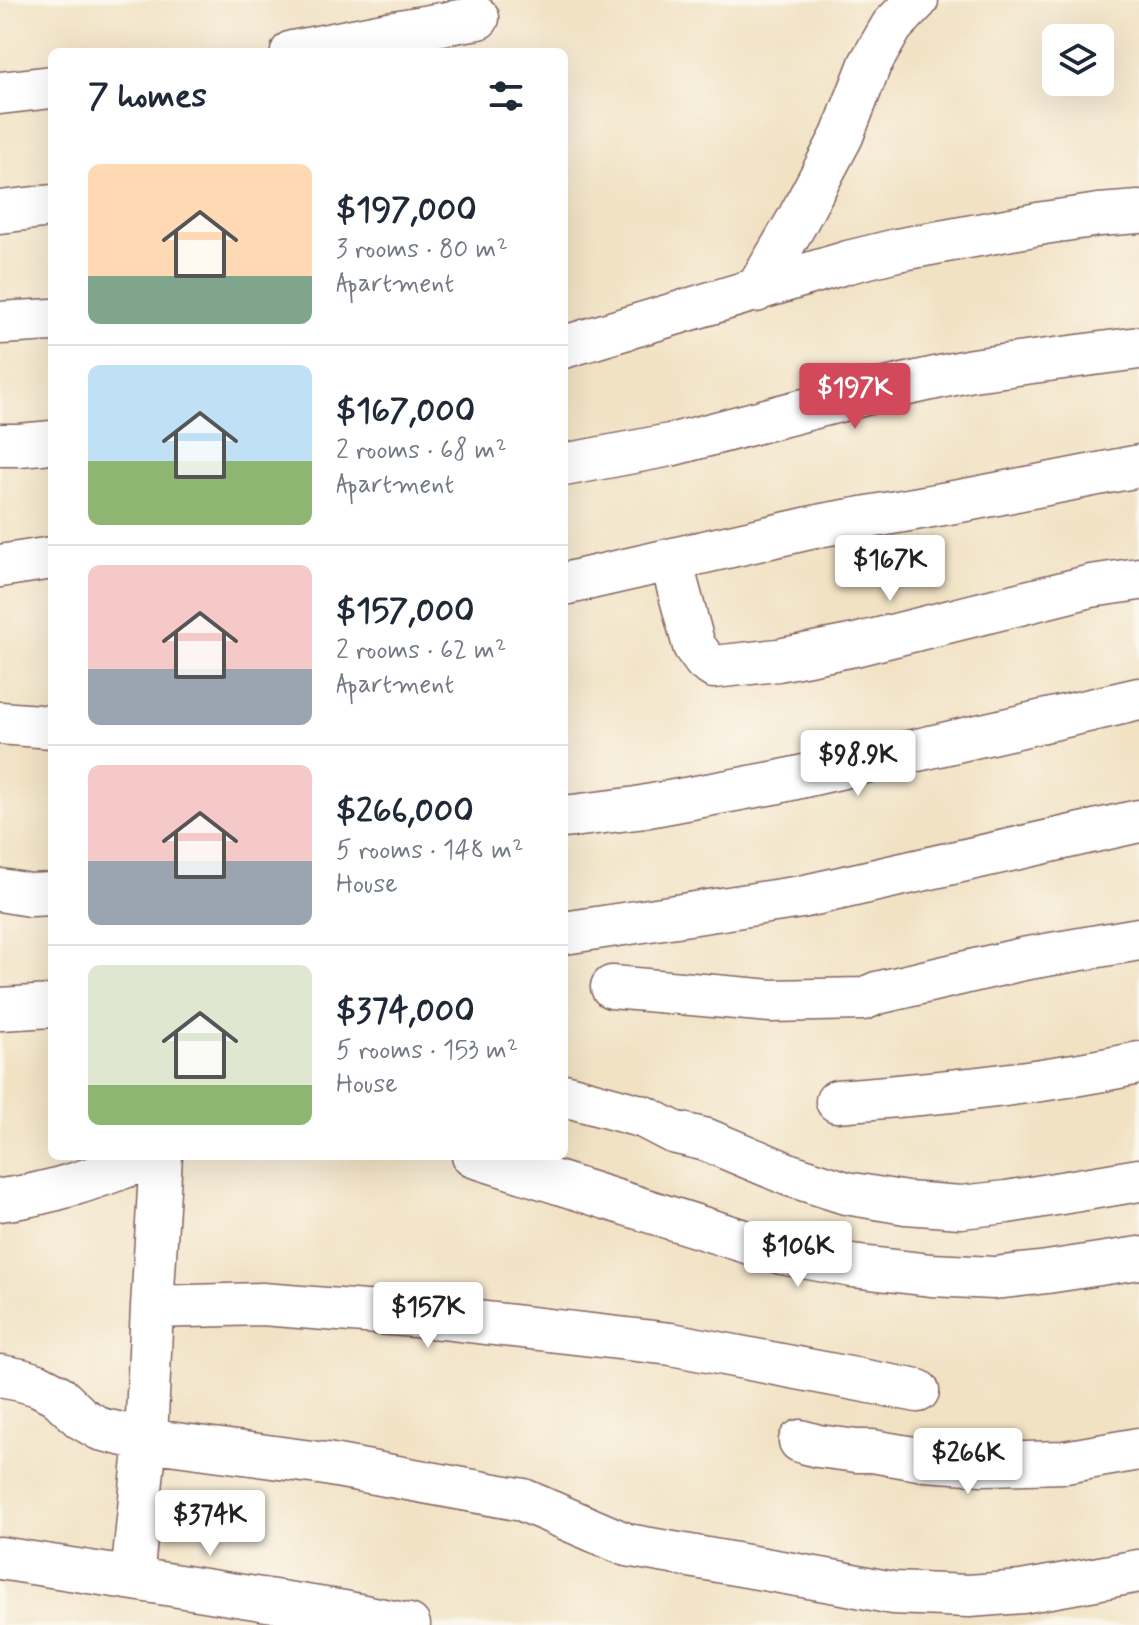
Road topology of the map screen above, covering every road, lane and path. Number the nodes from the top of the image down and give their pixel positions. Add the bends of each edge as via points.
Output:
1 (917, 0) edge
2 (480, 23) edge
3 (312, 48) edge
4 (48, 87) edge
5 (0, 93) edge
6 (48, 206) edge
7 (0, 212) edge
8 (1139, 212) edge
9 (756, 291) junction
10 (48, 320) edge
11 (0, 323) edge
12 (568, 346) edge
13 (1139, 348) edge
14 (48, 442) edge
15 (0, 445) edge
16 (568, 464) edge
17 (1139, 466) edge
18 (48, 559) edge
19 (671, 561) junction
20 (0, 566) edge
21 (1139, 579) edge
22 (568, 583) edge
23 (1139, 699) edge
24 (0, 723) edge
25 (48, 727) edge
26 (568, 817) edge
27 (1139, 821) edge
28 (0, 890) edge
29 (48, 894) edge
30 (568, 932) edge
31 (1139, 939) edge
32 (612, 987) dead end
33 (48, 1006) edge
34 (0, 1009) edge
35 (1139, 1063) edge
36 (568, 1096) edge
37 (837, 1101) dead end
38 (143, 1160) edge
39 (161, 1160) edge
40 (486, 1160) edge
41 (1139, 1180) edge
42 (0, 1200) edge
43 (1139, 1258) edge
44 (152, 1307) junction
45 (0, 1376) edge
46 (918, 1391) dead end
47 (146, 1440) junction
48 (800, 1441) dead end
49 (1139, 1449) edge
50 (1, 1567) edge
51 (1139, 1571) edge
52 (132, 1578) junction
53 (363, 1621) edge
54 (409, 1625) edge

1 - 9 street via 892,26 870,64 842,136
2 - 3 street
4 - 5 street
6 - 7 street
8 - 9 street via 897,250
9 - 12 street
10 - 11 street
13 - 16 street via 972,370 670,445
14 - 15 street
17 - 19 street via 823,525
18 - 20 street
19 - 21 street via 694,646 714,667 855,645 1091,586
19 - 22 street
23 - 26 street via 778,782
24 - 25 street
27 - 30 street via 801,897
28 - 29 street
31 - 32 street via 1023,959 863,999 771,1001
33 - 34 street
35 - 37 street via 1051,1080
36 - 41 street via 644,1117 846,1193 906,1203 961,1207
38 - 42 street via 64,1188
39 - 44 street
40 - 43 street via 782,1253 852,1266 994,1278
44 - 46 street via 262,1304 456,1320 671,1344
44 - 47 street
45 - 47 street via 57,1395 100,1429
47 - 51 street via 326,1464 523,1500 627,1545 892,1593 1022,1592
47 - 52 street
48 - 49 street via 983,1464 1065,1462
50 - 52 street
52 - 53 street
53 - 54 street

